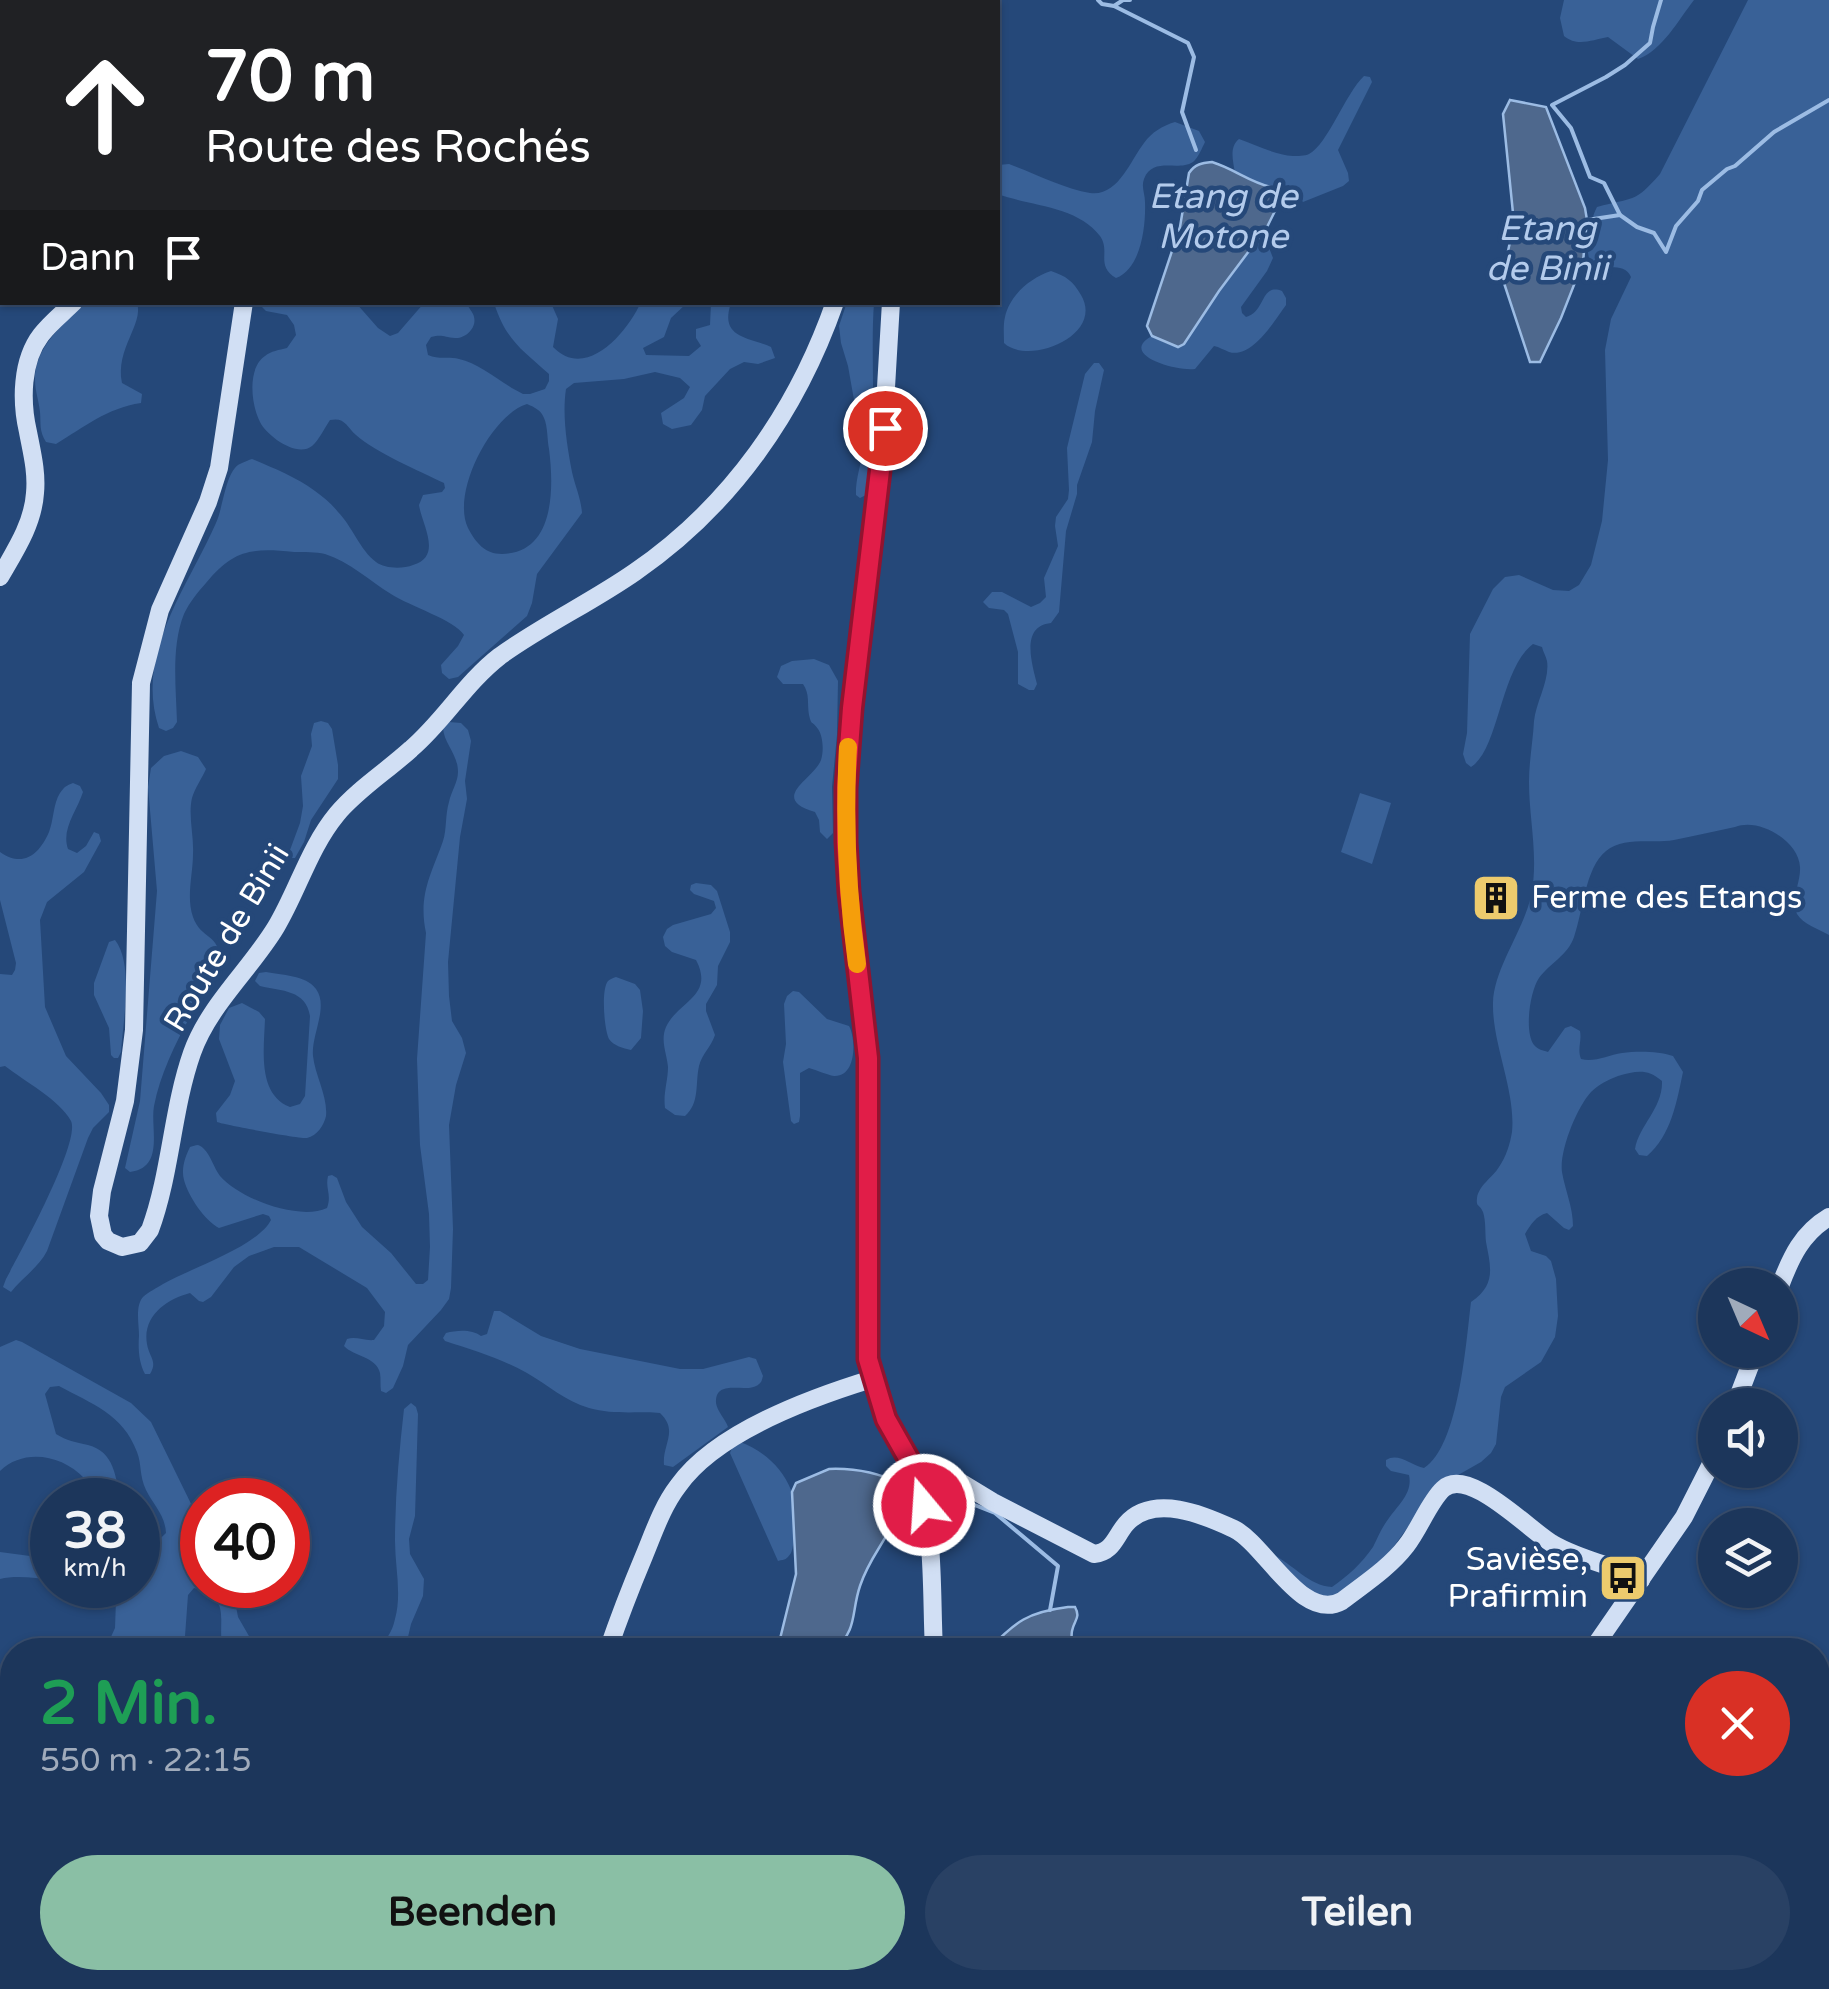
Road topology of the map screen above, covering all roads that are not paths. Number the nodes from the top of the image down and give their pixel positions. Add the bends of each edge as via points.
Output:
1 (71, 305) edge
2 (244, 305) edge
3 (834, 305) edge
4 (891, 305) edge
5 (0, 578) edge
6 (1829, 1217) edge
7 (1789, 1268) edge
8 (872, 1379) junction
9 (912, 1465) junction
10 (1699, 1488) edge
11 (1641, 1580) junction
12 (613, 1638) edge
13 (933, 1638) edge
14 (1600, 1638) edge

1 - 5 street via 42,333 28,364 25,419 35,495 28,526
2 - 3 street, Route de Binii via 219,468 160,610 141,683 134,1030 99,1216 103,1235 122,1247 140,1243 150,1230 201,1034 273,932 338,813 420,742 502,655 638,570 721,499 786,411
4 - 8 street via 882,458 846,788 849,892 868,1058 866,1342
6 - 7 street via 1802,1240
8 - 9 street
8 - 12 street via 752,1427 693,1468 663,1510
9 - 11 street via 938,1468 1094,1554 1112,1546 1142,1513 1164,1508 1198,1515 1247,1537 1290,1585 1325,1605 1342,1601 1395,1559 1440,1492 1454,1483 1493,1499 1566,1551
9 - 13 street via 929,1546
10 - 11 street
11 - 14 street

